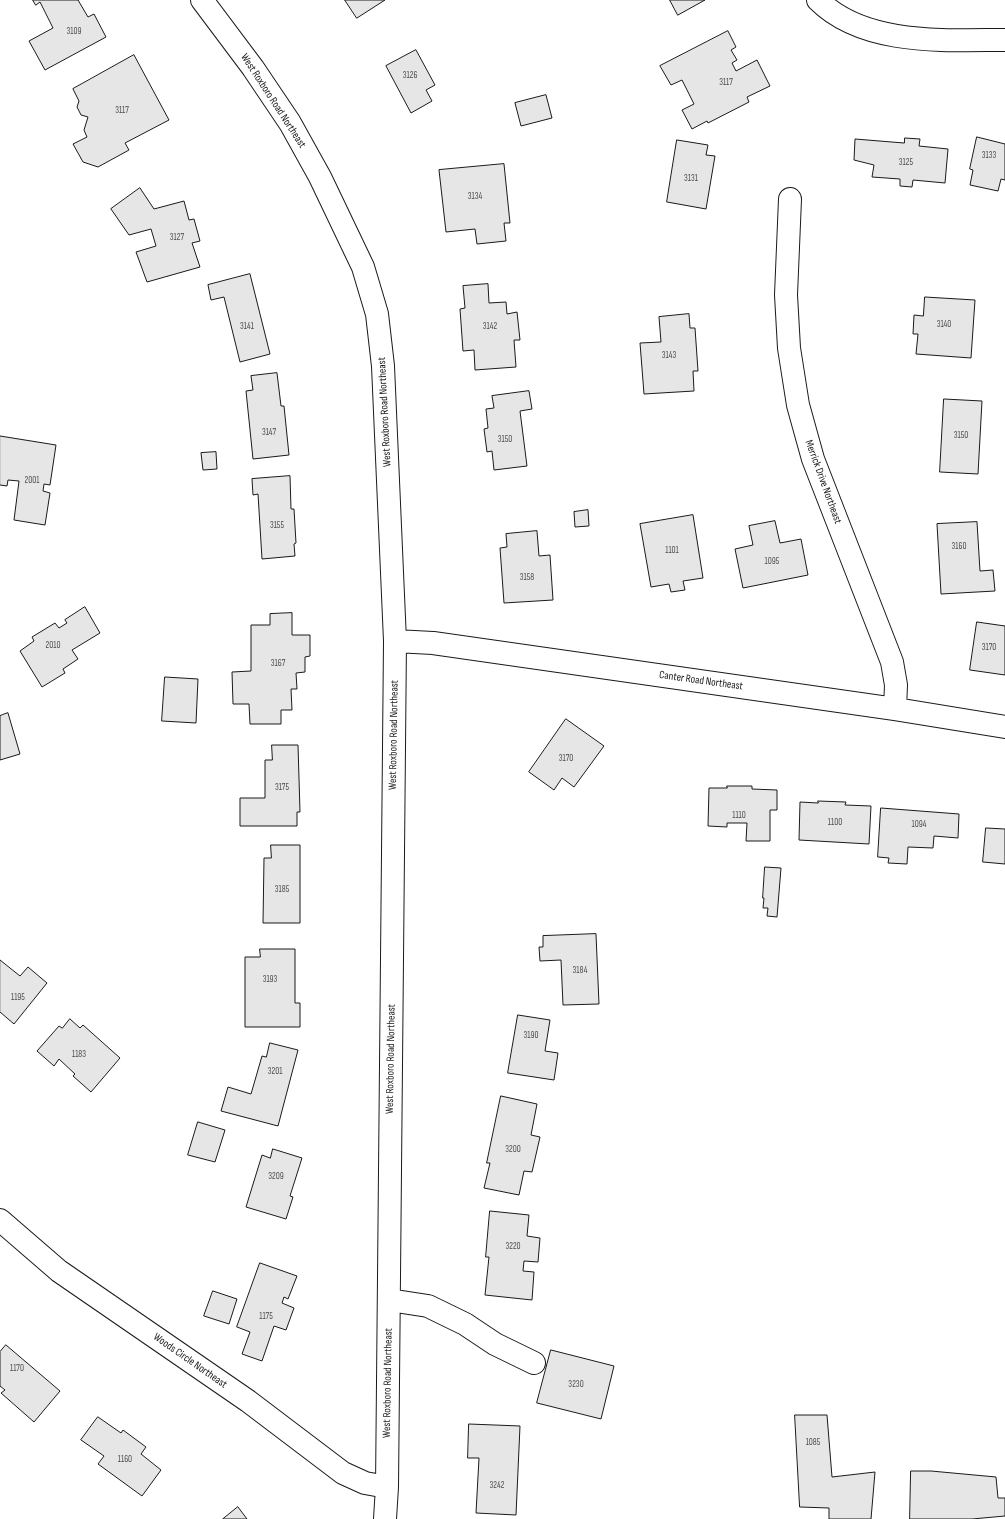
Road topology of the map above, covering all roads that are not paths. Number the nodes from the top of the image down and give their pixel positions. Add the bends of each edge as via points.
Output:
1 (202, 0) edge
2 (818, 0) edge
3 (1005, 40) edge
4 (790, 199) dead end
5 (396, 641) junction
6 (895, 709) junction
7 (1005, 727) edge
8 (0, 1220) edge
9 (389, 1300) junction
10 (534, 1363) dead end
11 (387, 1487) junction
12 (385, 1519) edge

1 - 5 street, West Roxboro Road Northeast via 290,122 320,177 365,274 377,314 383,366
2 - 3 street via 861,28 895,36 946,40
4 - 6 street, Merrick Drive Northeast via 786,295 789,348 798,405 813,460 892,662 896,685
5 - 6 street, Canter Road Northeast via 433,643
5 - 9 street, West Roxboro Road Northeast
6 - 7 street, Canter Road Northeast
8 - 11 street, Woods Circle Northeast via 59,1271 248,1401 343,1474 365,1483
9 - 10 street via 428,1306
9 - 11 street, West Roxboro Road Northeast
11 - 12 street, West Roxboro Road Northeast

